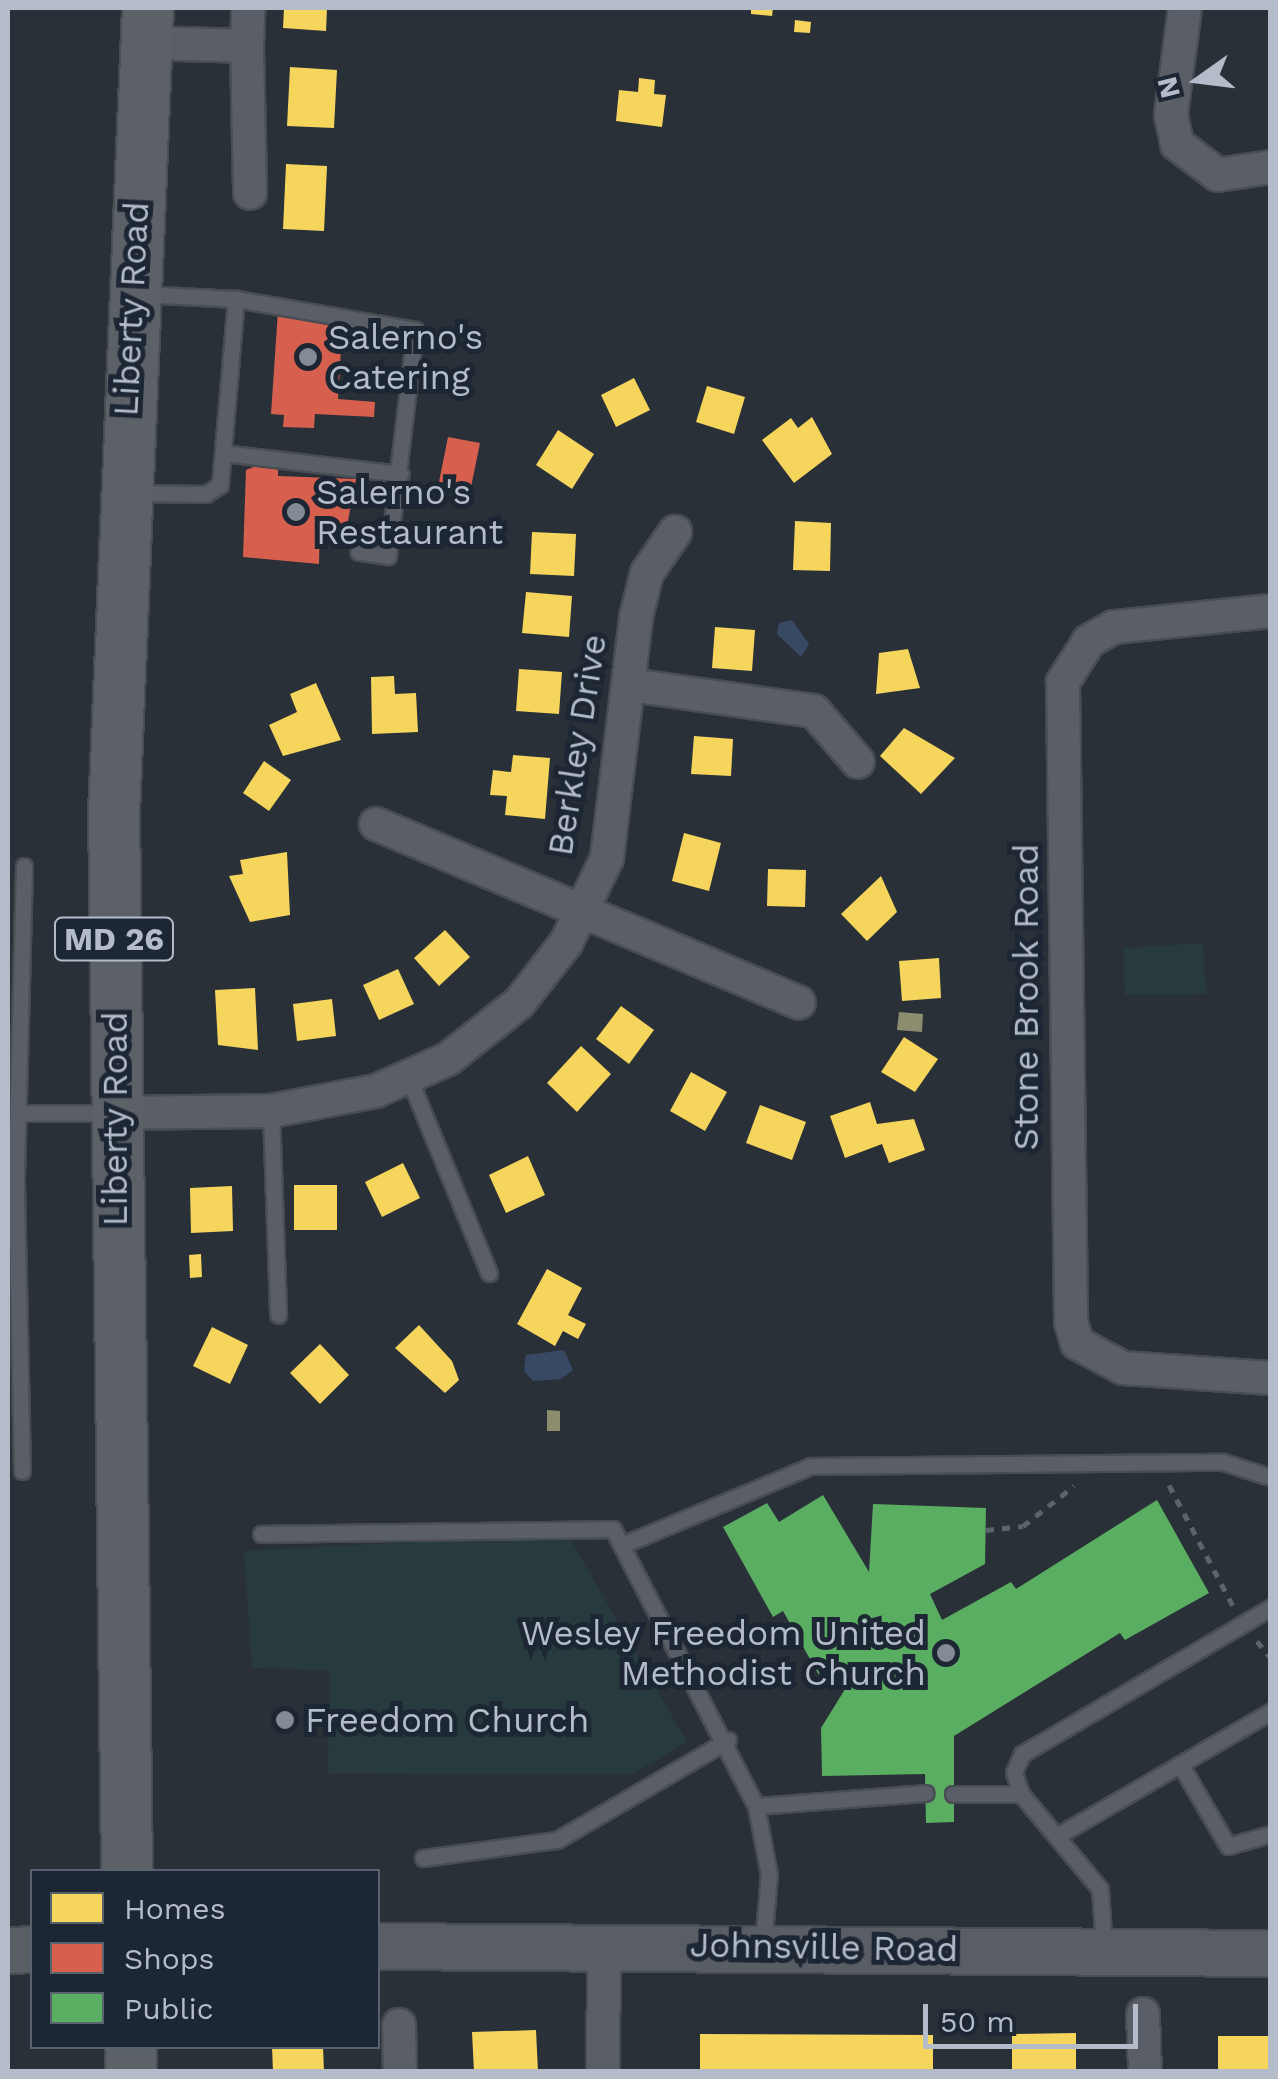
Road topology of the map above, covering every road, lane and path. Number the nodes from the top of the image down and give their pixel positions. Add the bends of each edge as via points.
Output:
1 (248, 8) edge
2 (1185, 8) edge
3 (148, 25) edge
4 (247, 46) junction
5 (1270, 166) edge
6 (250, 192) dead end
7 (130, 294) junction
8 (236, 299) junction
9 (223, 453) junction
10 (400, 474) junction
11 (122, 492) junction
12 (675, 532) dead end
13 (358, 552) dead end
14 (1270, 610) edge
15 (631, 685) junction
16 (858, 762) dead end
17 (376, 824) dead end
18 (24, 866) dead end
19 (584, 912) junction
20 (15, 917) edge
21 (15, 987) edge
22 (800, 1003) dead end
23 (409, 1078) junction
24 (271, 1110) junction
25 (22, 1112) junction
26 (114, 1113) junction
27 (12, 1174) edge
28 (488, 1273) dead end
29 (278, 1315) dead end
30 (15, 1356) edge
31 (1270, 1370) edge
32 (15, 1436) edge
33 (22, 1471) dead end
34 (1270, 1477) edge
35 (1149, 1479) dead end
36 (1081, 1481) dead end
37 (986, 1530) dead end
38 (262, 1534) dead end
39 (622, 1544) junction
40 (1270, 1608) edge
41 (1243, 1626) junction
42 (1270, 1657) edge
43 (1270, 1712) edge
44 (728, 1740) junction
45 (1180, 1764) junction
46 (926, 1793) dead end
47 (953, 1794) dead end
48 (1021, 1794) junction
49 (756, 1806) junction
50 (1062, 1833) junction
51 (1270, 1834) edge
52 (422, 1858) dead end
53 (127, 1869) edge
54 (604, 1945) junction
55 (764, 1945) junction
56 (380, 1946) edge
57 (1104, 1950) junction
58 (1270, 1953) edge
59 (1143, 2014) dead end
60 (399, 2025) dead end
61 (400, 2072) edge
62 (603, 2072) edge
63 (1145, 2072) edge

1 - 4 street
2 - 5 street via 1170,115 1177,144 1218,175
3 - 4 street
3 - 7 main road, Liberty Road / MD 26
4 - 6 street
7 - 8 lane
7 - 11 main road, Liberty Road / MD 26
8 - 9 lane
8 - 10 lane via 411,325 417,342
9 - 10 lane
9 - 11 lane via 211,493
10 - 13 lane via 388,556
11 - 26 main road, Liberty Road / MD 26
12 - 15 street, Berkley Drive via 647,573
14 - 31 street, Stone Brook Road via 1114,628 1089,642 1063,682 1071,1322 1078,1343 1122,1368
15 - 16 street via 814,710
15 - 19 street, Berkley Drive via 606,858
17 - 19 street
18 - 20 lane
19 - 22 street
19 - 23 street, Berkley Drive via 519,1003
20 - 21 lane
21 - 25 lane
23 - 24 street, Berkley Drive
23 - 28 lane
24 - 26 street, Berkley Drive
24 - 29 lane
25 - 26 lane
25 - 27 lane
26 - 53 main road, Liberty Road / MD 26
27 - 30 lane
30 - 32 lane
32 - 33 lane
34 - 39 lane via 1223,1462 811,1466
35 - 41 path via 1166,1478
36 - 37 path via 1024,1526
38 - 39 lane via 568,1522 613,1528
39 - 44 lane
40 - 41 lane
41 - 42 path
41 - 48 lane via 1022,1754 1014,1772
43 - 45 lane
44 - 49 lane
44 - 52 lane via 557,1840
45 - 50 lane
45 - 51 lane via 1228,1846
46 - 49 lane
47 - 48 lane
48 - 50 lane
49 - 55 lane via 769,1874
50 - 57 lane via 1100,1889
54 - 55 street, Johnsville Road
54 - 56 street, Johnsville Road
54 - 62 street
55 - 57 street, Johnsville Road
57 - 58 street, Johnsville Road
59 - 63 street
60 - 61 street

